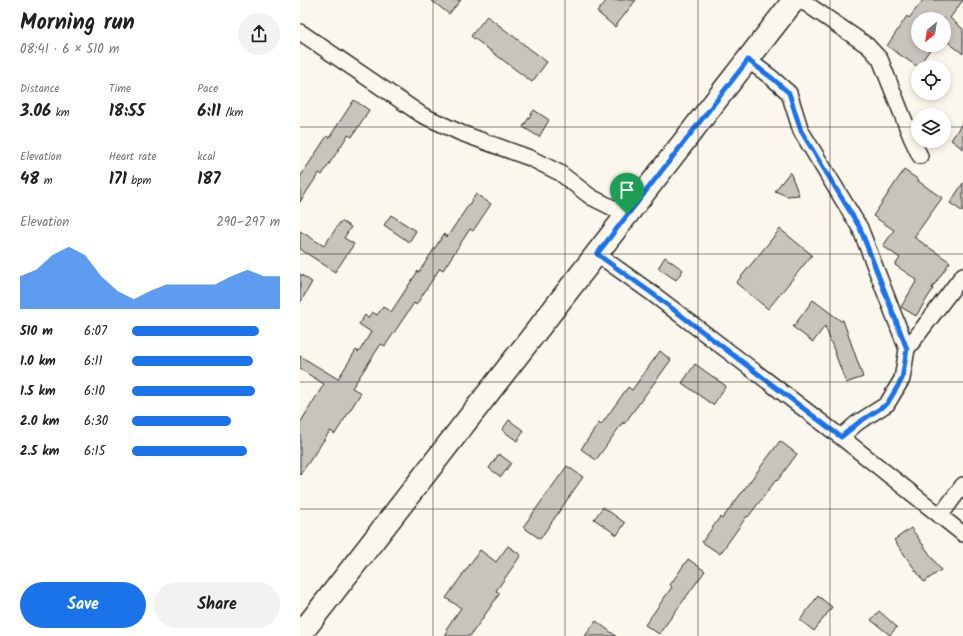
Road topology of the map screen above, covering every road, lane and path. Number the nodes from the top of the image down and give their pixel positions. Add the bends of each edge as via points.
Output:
1 (794, 0) edge
2 (801, 0) edge
3 (300, 33) edge
4 (748, 60) junction
5 (920, 156) dead end
6 (627, 214) junction
7 (597, 254) junction
8 (963, 275) edge
9 (907, 349) junction
10 (841, 437) junction
11 (963, 486) edge
12 (940, 516) junction
13 (963, 534) edge
14 (300, 635) edge

1 - 4 street
2 - 5 street via 868,46 880,59
3 - 6 street via 422,115 461,133 530,158 560,173 591,197
4 - 6 street
4 - 9 street via 789,93 801,131 860,228
6 - 7 street
7 - 10 street
7 - 14 street
8 - 9 street
9 - 10 street via 902,379 887,404
10 - 12 street
11 - 12 street
12 - 13 street

